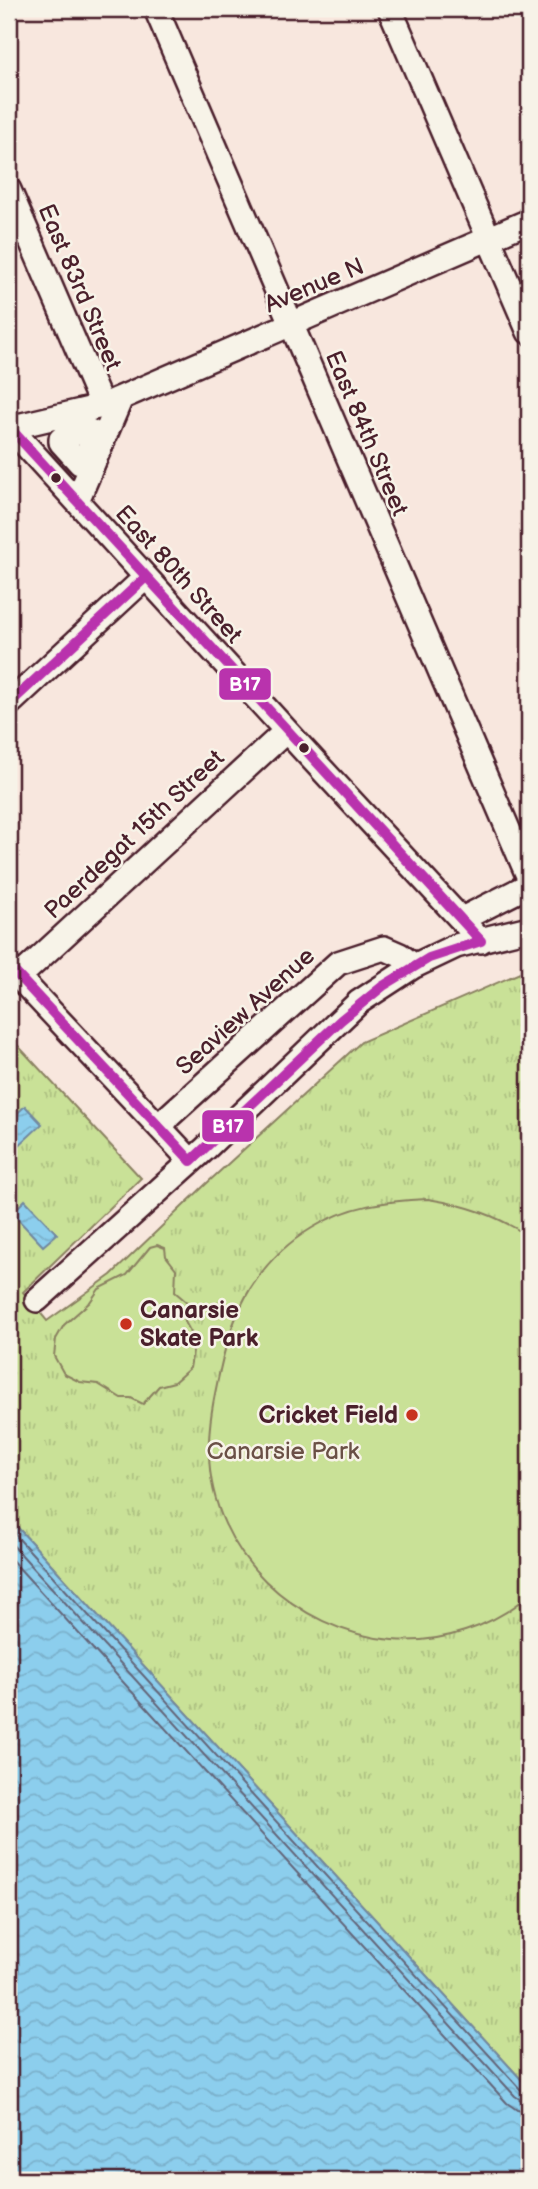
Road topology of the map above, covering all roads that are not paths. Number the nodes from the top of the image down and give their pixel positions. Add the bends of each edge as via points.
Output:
1 (156, 9) edge
2 (390, 9) edge
3 (9, 190) edge
4 (529, 221) edge
5 (489, 238) junction
6 (291, 324) junction
7 (529, 332) edge
8 (111, 402) junction
9 (9, 428) edge
10 (77, 501) junction
11 (146, 577) junction
12 (9, 704) edge
13 (286, 730) junction
14 (529, 878) edge
15 (529, 885) edge
16 (461, 919) junction
17 (529, 928) edge
18 (481, 940) junction
19 (414, 966) junction
20 (14, 972) edge
21 (160, 1128) junction
22 (191, 1161) junction
23 (37, 1300) dead end

1 - 6 street, East 84th Street
2 - 5 street
3 - 8 street, East 83rd Street
4 - 5 street, Avenue N
5 - 6 street, Avenue N
5 - 7 street
6 - 8 street, Avenue N
6 - 14 street, East 84th Street
8 - 9 street, Avenue N
8 - 10 street
9 - 10 street, East 80th Street
10 - 11 street, East 80th Street
11 - 12 street
11 - 13 street, East 80th Street
13 - 16 street, East 80th Street
13 - 20 street, Paerdegat 15th Street
15 - 16 street
16 - 18 street, East 80th Street
17 - 18 street
18 - 19 street
19 - 21 street, Seaview Avenue via 384,948 338,963
19 - 22 street via 359,1002
20 - 21 street
21 - 22 street
22 - 23 street

